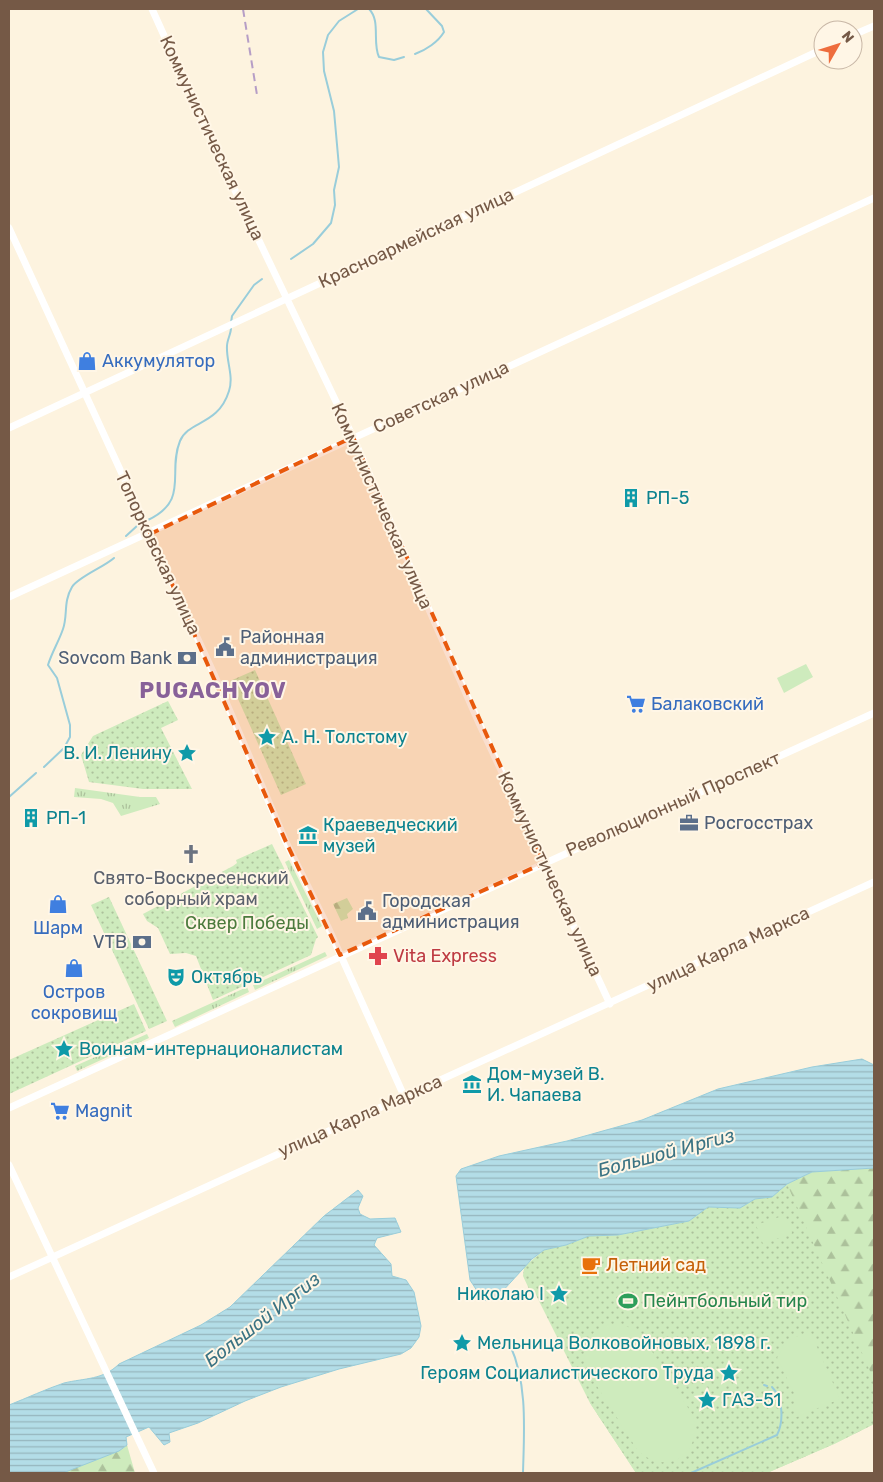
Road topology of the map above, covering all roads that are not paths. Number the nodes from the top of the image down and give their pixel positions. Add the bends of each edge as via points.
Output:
1 (152, 9) edge
2 (813, 54) edge
3 (874, 198) edge
4 (9, 228) edge
5 (288, 298) junction
6 (84, 394) junction
7 (9, 428) edge
8 (352, 437) junction
9 (150, 534) junction
10 (9, 597) edge
11 (874, 713) edge
12 (544, 863) junction
13 (874, 882) edge
14 (340, 954) junction
15 (610, 1004) junction
16 (404, 1096) junction
17 (9, 1108) edge
18 (9, 1165) edge
19 (52, 1258) junction
20 (9, 1276) edge
21 (154, 1473) edge

1 - 5 street, Коммунистическая улица
2 - 5 street, Красноармейская улица
3 - 8 street, Советская улица
4 - 6 street, Топорковская улица
5 - 6 street, Красноармейская улица
5 - 8 street, Коммунистическая улица
6 - 7 street, Красноармейская улица
6 - 9 street, Топорковская улица
8 - 9 street, Советская улица
8 - 12 street, Коммунистическая улица
9 - 10 street, Советская улица
9 - 14 street, Топорковская улица via 278,825
11 - 12 street, Революционный Проспект
12 - 14 street, Революционный Проспект
12 - 15 street, Коммунистическая улица
13 - 15 street, улица Карла Маркса
14 - 16 street, Топорковская улица
14 - 17 street, Революционный Проспект
15 - 16 street, улица Карла Маркса
16 - 19 street, улица Карла Маркса
18 - 19 street
19 - 20 street, улица Карла Маркса
19 - 21 street

